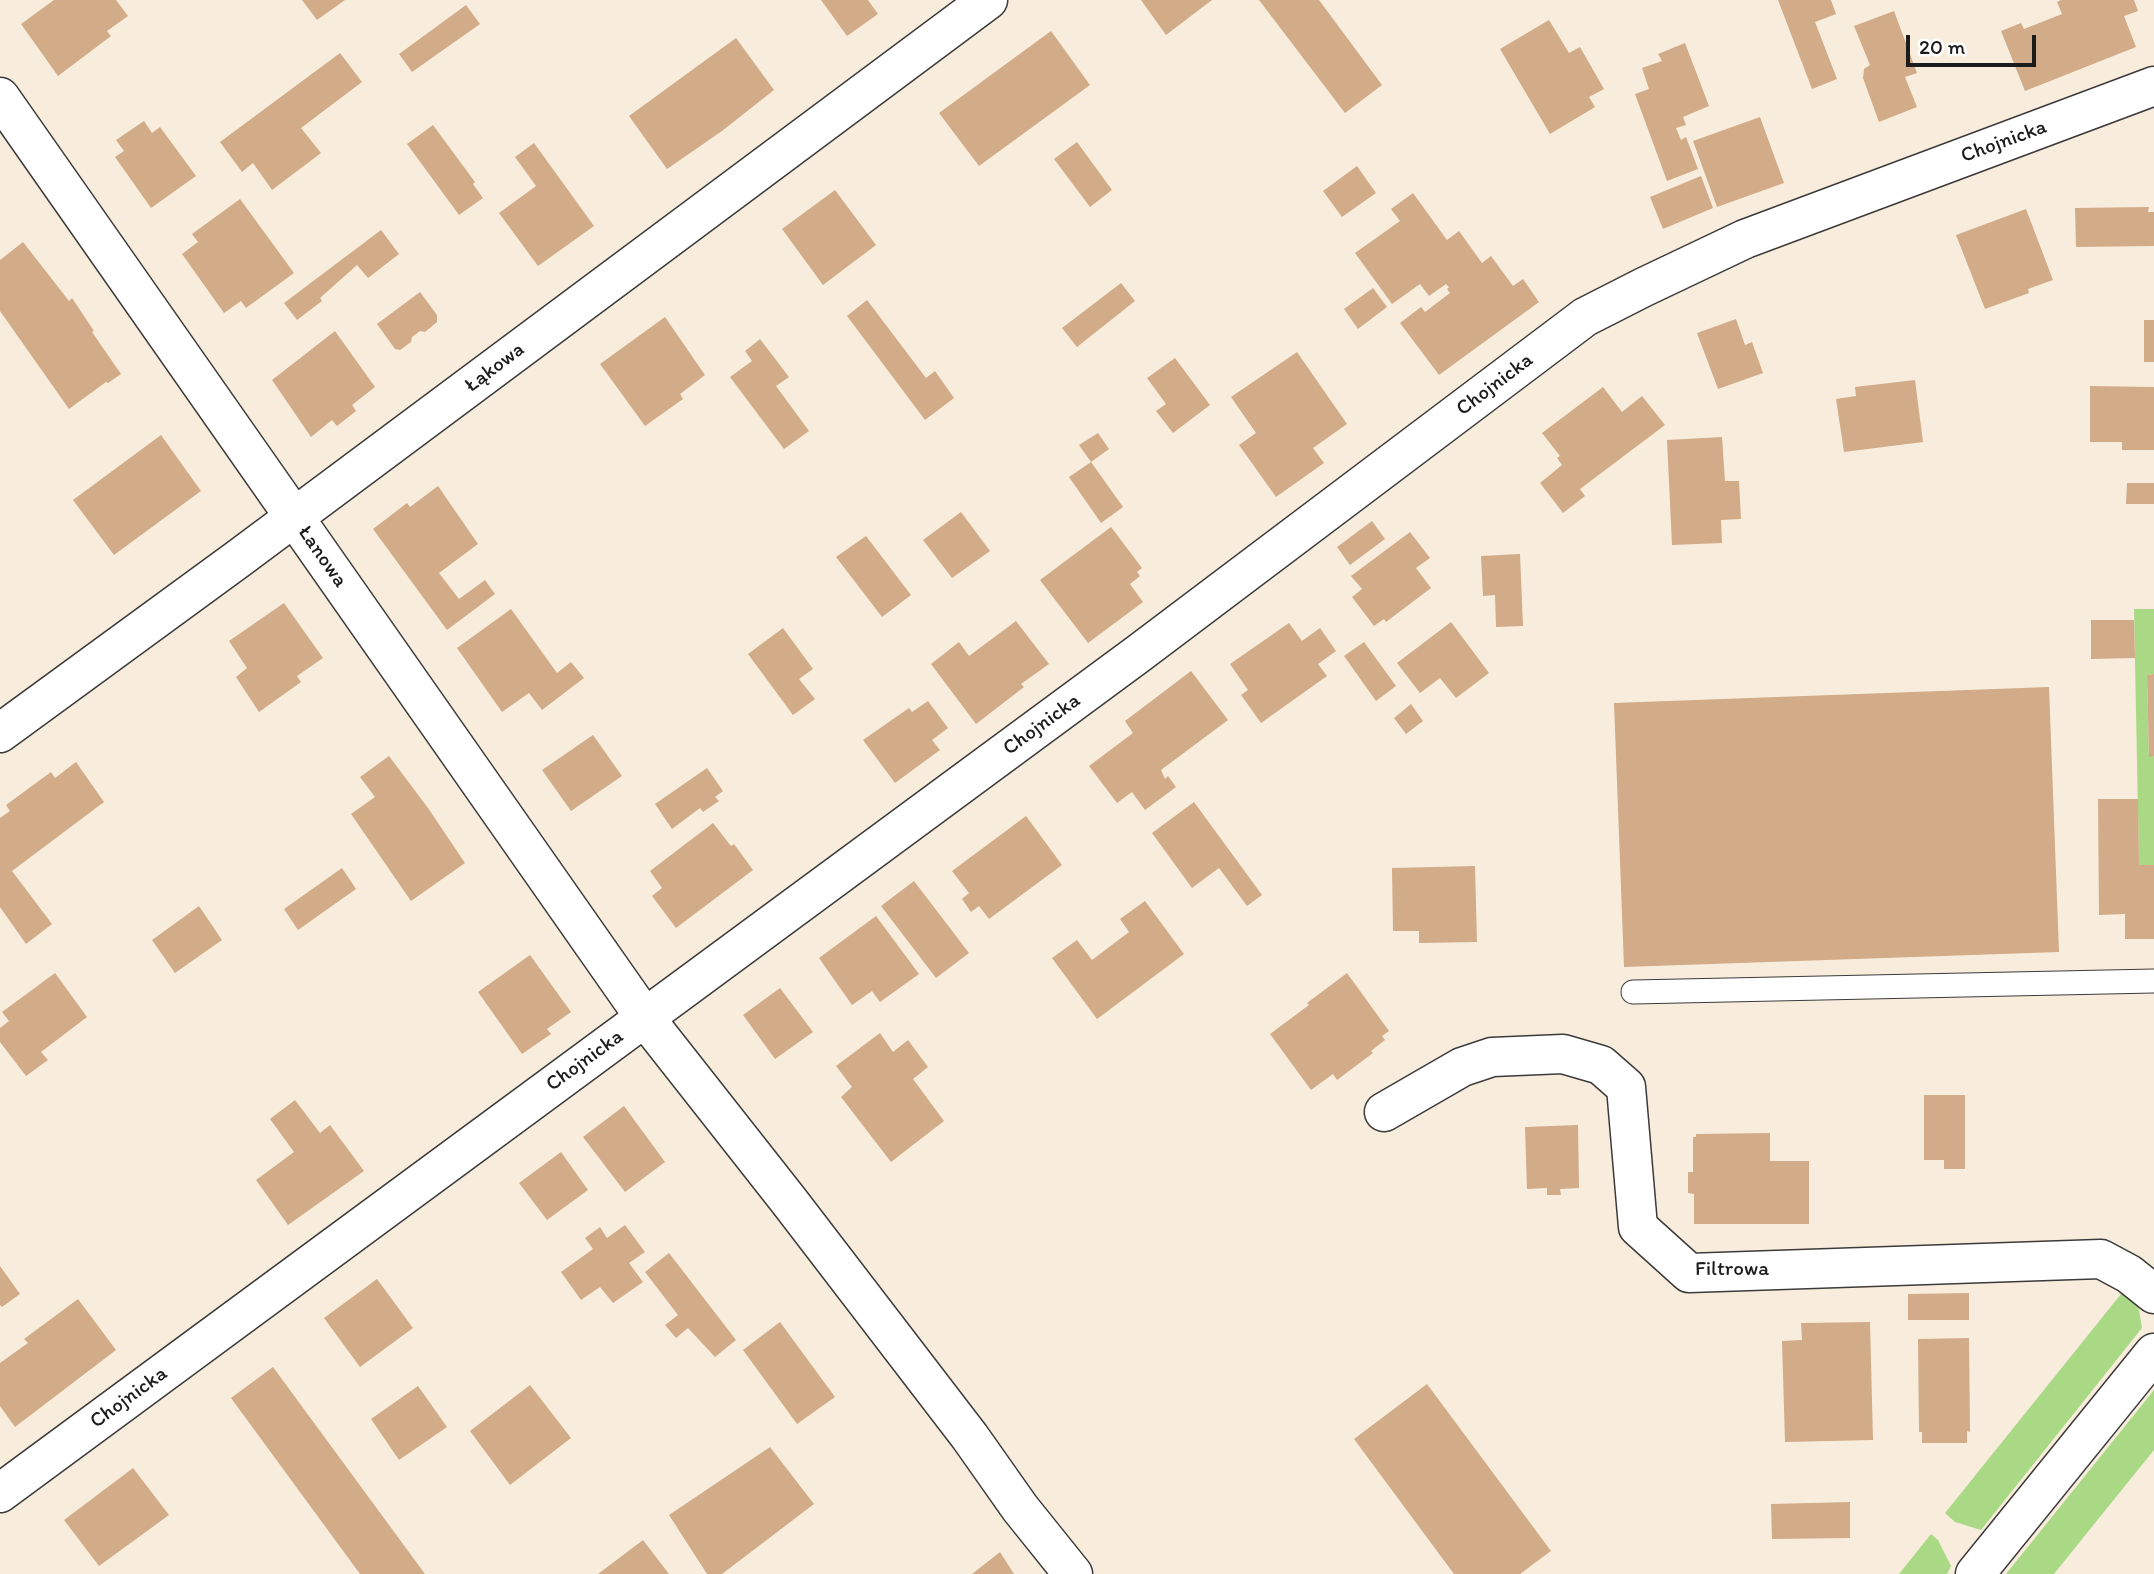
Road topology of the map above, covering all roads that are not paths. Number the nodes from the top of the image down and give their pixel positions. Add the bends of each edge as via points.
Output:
1 (988, 0) edge
2 (2154, 86) edge
3 (0, 97) edge
4 (294, 517) junction
5 (0, 733) edge
6 (2154, 981) edge
7 (1633, 992) dead end
8 (645, 1017) junction
9 (1384, 1112) dead end
10 (2154, 1294) edge
11 (2154, 1353) edge
12 (0, 1493) edge
13 (1073, 1574) edge
14 (1975, 1574) edge

1 - 4 street, Łąkowa
2 - 8 street, Chojnicka via 1745,239 1585,317
3 - 4 street, Łanowa
4 - 5 street, Łąkowa
4 - 8 street, Łanowa
6 - 7 lane
8 - 12 street, Chojnicka
8 - 13 street, Łanowa
9 - 10 street, Filtrowa via 1462,1067 1492,1057 1563,1054 1601,1065 1626,1087 1638,1227 1689,1273 2101,1259
11 - 14 street

